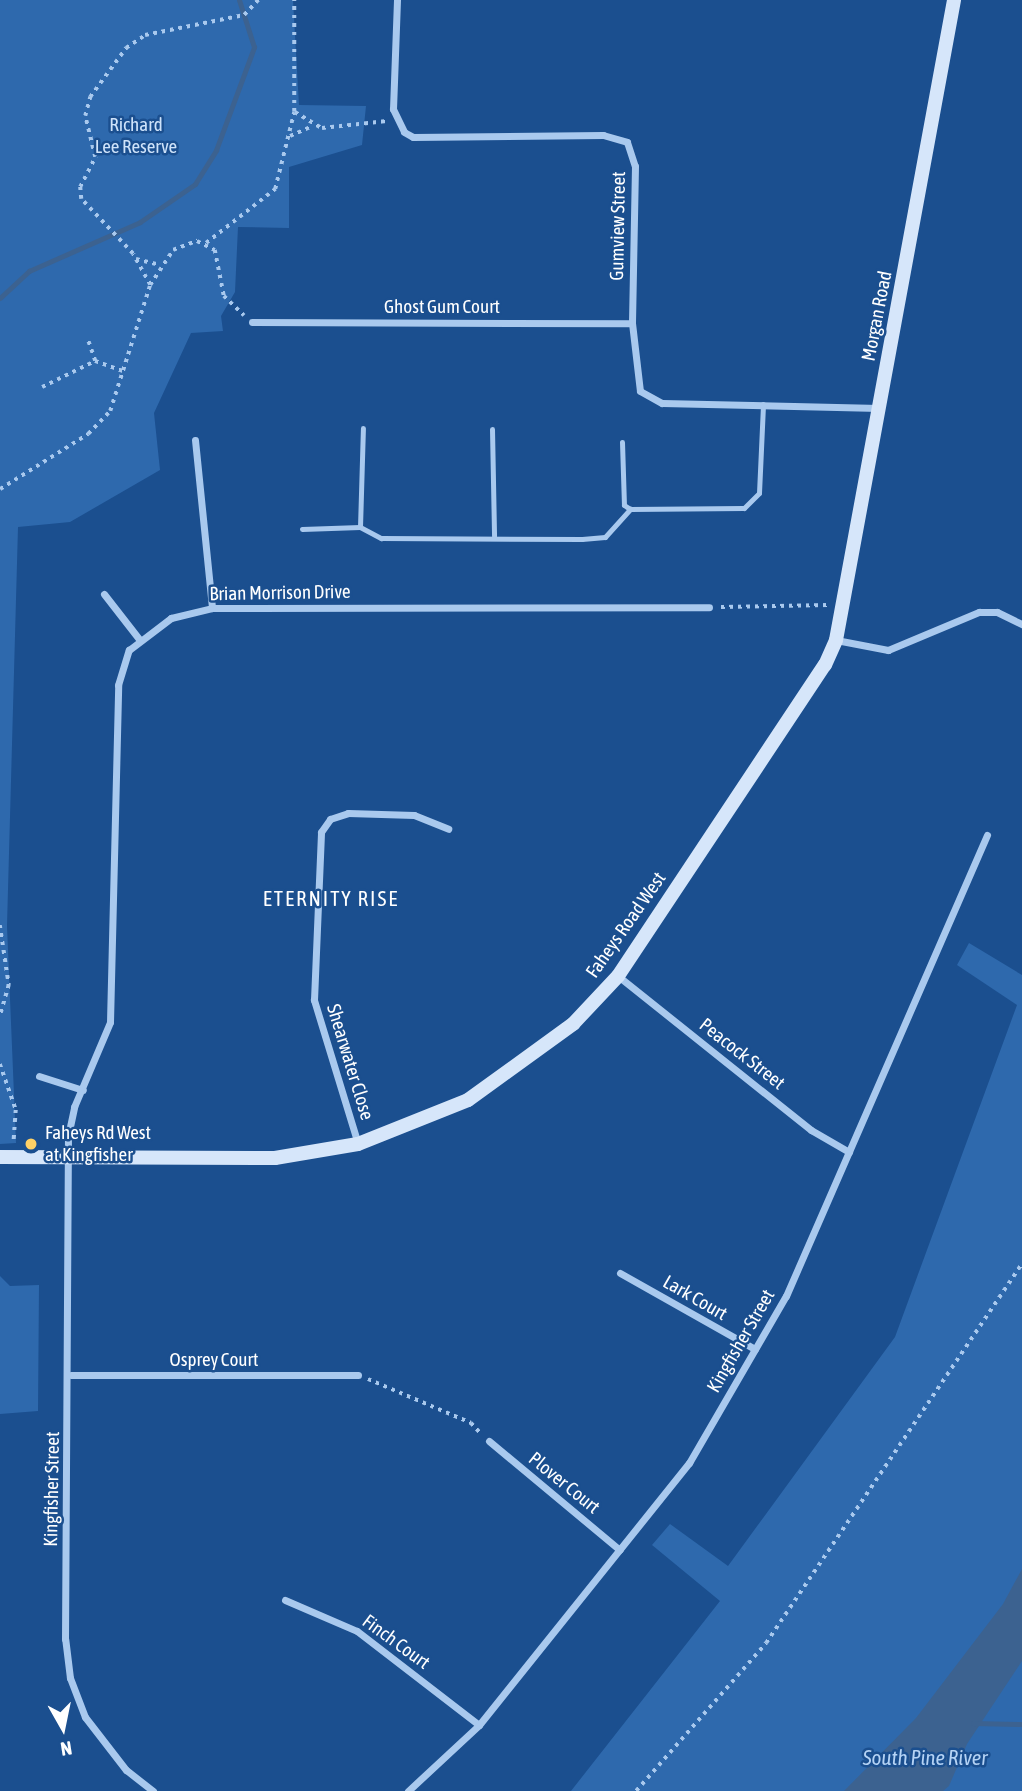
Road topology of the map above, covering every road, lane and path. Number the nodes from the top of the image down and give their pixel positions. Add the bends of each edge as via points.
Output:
1 (258, 0) edge
2 (294, 0) edge
3 (397, 0) edge
4 (954, 0) edge
5 (294, 112) junction
6 (396, 120) junction
7 (312, 126) junction
8 (290, 136) junction
9 (206, 243) junction
10 (136, 259) junction
11 (160, 265) junction
12 (150, 285) junction
13 (252, 322) joint
14 (632, 323) junction
15 (88, 341) dead end
16 (94, 361) junction
17 (122, 371) junction
18 (42, 387) dead end
19 (763, 404) junction
20 (879, 408) junction
21 (363, 428) dead end
22 (492, 429) dead end
23 (194, 440) dead end
24 (622, 442) dead end
25 (0, 489) edge
26 (630, 509) junction
27 (360, 527) junction
28 (302, 529) dead end
29 (494, 536) junction
30 (104, 594) dead end
31 (830, 604) dead end
32 (709, 607) joint
33 (212, 608) junction
34 (818, 608) junction
35 (828, 617) dead end
36 (1022, 624) edge
37 (139, 639) junction
38 (836, 640) junction
39 (448, 829) dead end
40 (987, 835) dead end
41 (0, 925) edge
42 (618, 976) junction
43 (0, 1017) edge
44 (0, 1064) edge
45 (39, 1076) dead end
46 (83, 1090) junction
47 (14, 1142) dead end
48 (358, 1144) junction
49 (849, 1152) junction
50 (0, 1157) edge
51 (69, 1157) junction
52 (1022, 1263) edge
53 (620, 1273) dead end
54 (755, 1349) junction
55 (71, 1375) junction
56 (358, 1375) joint
57 (489, 1441) joint
58 (620, 1550) junction
59 (285, 1600) dead end
60 (479, 1725) junction
61 (153, 1791) edge
62 (408, 1791) edge
63 (636, 1791) edge

1 - 10 path via 244,15 145,35 126,48 90,96 85,117 95,157 80,187 81,199
2 - 5 path
3 - 6 street via 393,38
4 - 20 street, Morgan Road
5 - 7 path
5 - 8 path
6 - 7 path
6 - 14 street, Gumview Street via 413,137 603,135 627,142 635,166
7 - 8 path
8 - 9 path via 275,189
9 - 11 path via 188,242
9 - 13 path via 220,261 224,296
10 - 11 path
10 - 12 path
11 - 12 path
12 - 17 path
13 - 14 street, Ghost Gum Court
14 - 19 street, Gumview Street via 636,380 649,398
15 - 16 path
16 - 17 path
16 - 18 path
17 - 25 path via 110,411 88,434
19 - 20 street, Gumview Street
19 - 26 lane via 759,493 750,505
20 - 38 street, Morgan Road
21 - 27 lane
22 - 29 lane
23 - 33 street
24 - 26 lane via 624,505
26 - 29 lane via 605,537
27 - 28 lane
27 - 29 lane via 381,538
30 - 37 street
31 - 34 path
32 - 33 street, Brian Morrison Drive
32 - 34 path
33 - 37 street, Brian Morrison Drive via 171,618
34 - 35 path
36 - 38 street via 1015,617 979,612 888,650
37 - 46 street, Brian Morrison Drive via 125,659 118,685 110,1022
38 - 42 street, Faheys Road West via 825,665
39 - 48 street, Shearwater Close via 414,816 348,813 330,819 321,832 317,1023
40 - 49 street, Kingfisher Street
41 - 43 path via 9,985
42 - 48 street, Faheys Road West via 573,1024 468,1100
42 - 49 street, Peacock Street via 811,1130
44 - 47 path via 16,1110
45 - 46 street
46 - 51 street, Brian Morrison Drive via 70,1119
48 - 51 street, Faheys Road West via 275,1158
49 - 54 street, Kingfisher Street via 786,1296
50 - 51 street, Faheys Road West
51 - 55 street, Kingfisher Street
52 - 63 path via 766,1643
53 - 54 street, Lark Court
54 - 58 street, Kingfisher Street via 689,1463
55 - 56 street, Osprey Court
55 - 61 street, Kingfisher Street via 65,1626 70,1678 101,1743
56 - 57 path via 471,1423
57 - 58 street, Plover Court
58 - 60 street, Kingfisher Street
59 - 60 street, Finch Court via 367,1637
60 - 62 street, Kingfisher Street

